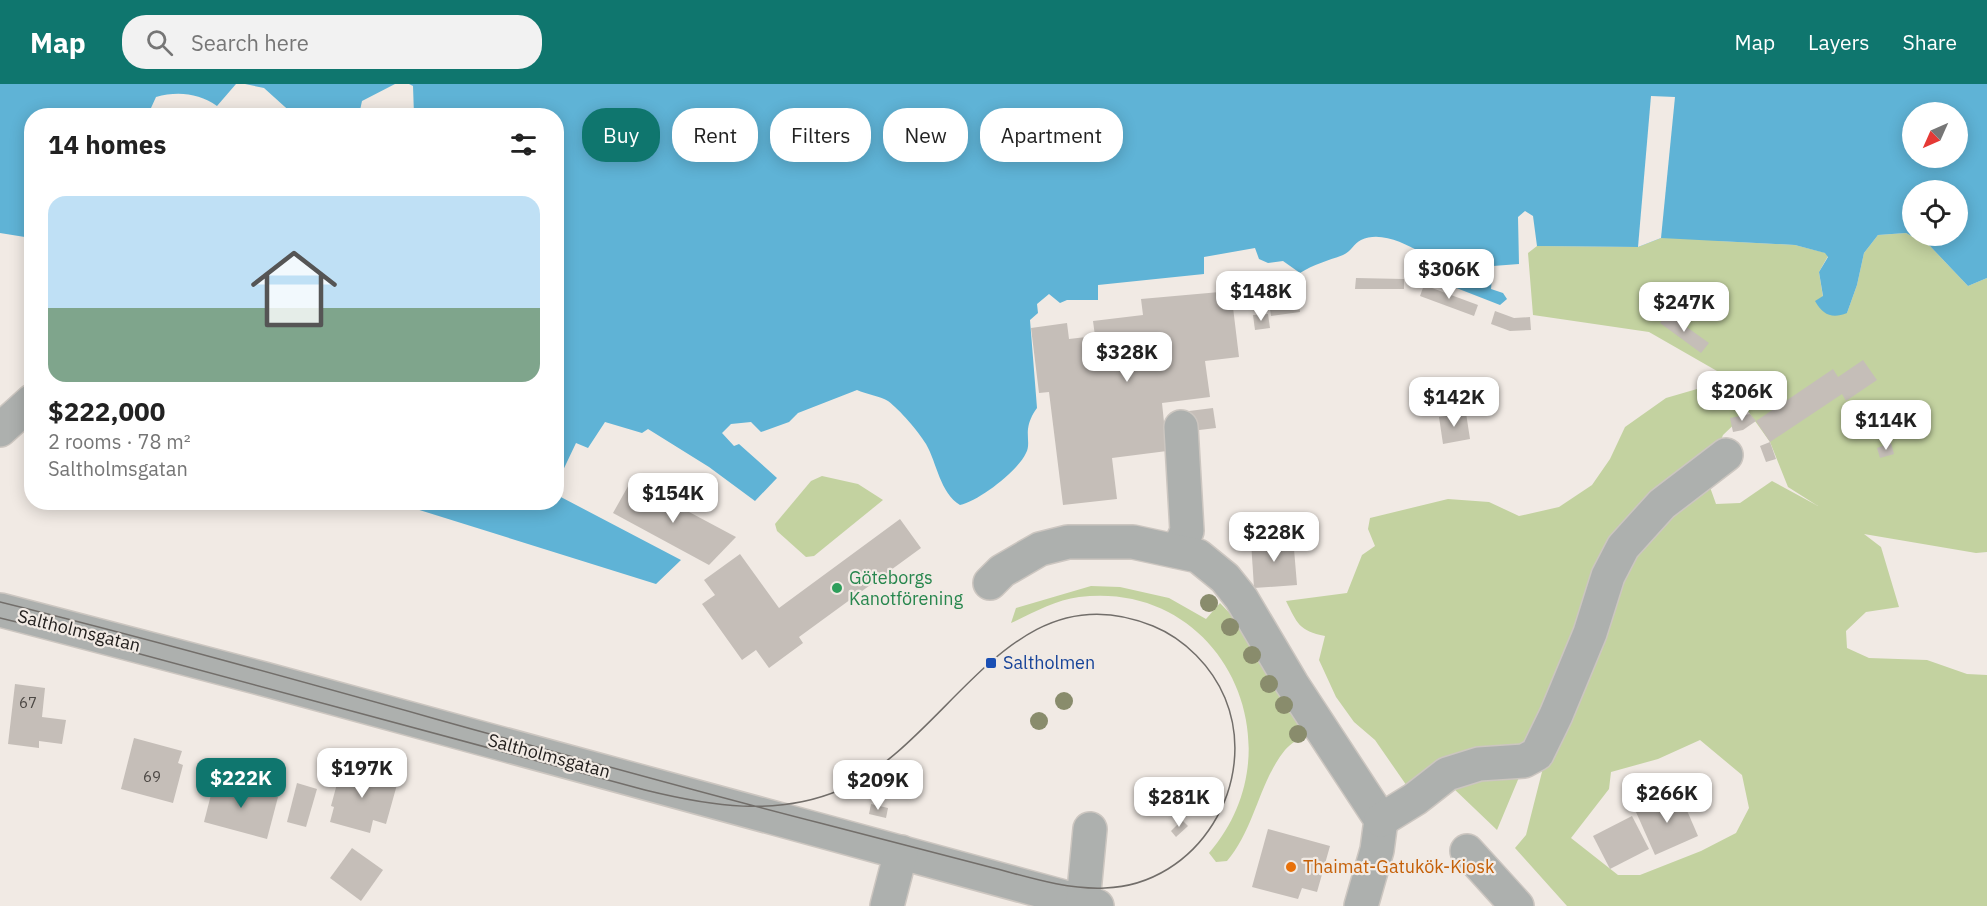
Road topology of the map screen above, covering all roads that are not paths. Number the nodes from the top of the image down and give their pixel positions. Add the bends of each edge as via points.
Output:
1 (24, 408) edge
2 (1181, 427) dead end
3 (0, 430) edge
4 (1726, 455) dead end
5 (1178, 551) junction
6 (990, 582) dead end
7 (0, 610) edge
8 (1381, 820) junction
9 (1090, 829) dead end
10 (1467, 851) dead end
11 (901, 852) junction
12 (1090, 904) edge
13 (887, 906) edge
14 (1361, 906) edge
15 (1517, 906) edge

1 - 3 street
2 - 5 street via 1187,531
4 - 8 street via 1662,504 1623,547 1537,754 1524,761 1479,764 1447,774
5 - 6 street via 1133,542 1068,542 1040,549
5 - 8 street via 1198,556 1225,578 1241,598
7 - 11 street, Saltholmsgatan
8 - 14 street
9 - 12 street
10 - 15 street
11 - 12 street, Saltholmsgatan
11 - 13 street

